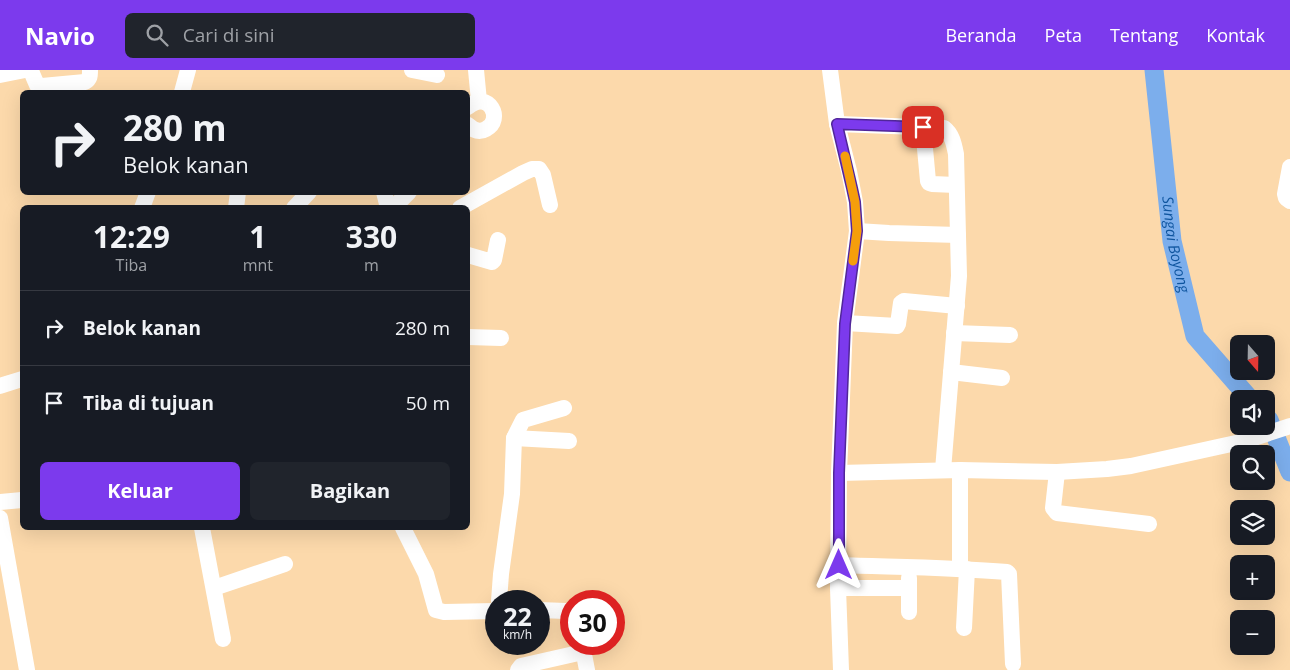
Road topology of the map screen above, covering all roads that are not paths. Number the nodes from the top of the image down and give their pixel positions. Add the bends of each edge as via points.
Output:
1 (27, 70) edge
2 (90, 70) edge
3 (188, 70) edge
4 (412, 70) edge
5 (476, 70) edge
6 (830, 70) edge
7 (0, 75) edge
8 (437, 75) dead end
9 (183, 90) edge
10 (473, 104) edge
11 (837, 124) junction
12 (923, 127) junction
13 (470, 130) edge
14 (1290, 167) edge
15 (956, 185) junction
16 (306, 195) edge
17 (406, 195) edge
18 (1290, 201) edge
19 (297, 205) edge
20 (396, 205) edge
21 (465, 205) edge
22 (550, 205) dead end
23 (857, 231) junction
24 (958, 235) junction
25 (498, 240) dead end
26 (470, 256) edge
27 (957, 306) junction
28 (845, 324) junction
29 (954, 333) junction
30 (1010, 335) dead end
31 (470, 337) edge
32 (501, 338) dead end
33 (951, 372) junction
34 (1002, 378) dead end
35 (20, 380) edge
36 (0, 386) edge
37 (564, 408) dead end
38 (1289, 426) edge
39 (514, 438) junction
40 (570, 441) dead end
41 (943, 470) junction
42 (960, 470) junction
43 (1057, 472) junction
44 (839, 473) junction
45 (20, 500) edge
46 (0, 502) edge
47 (0, 518) edge
48 (1149, 524) dead end
49 (202, 530) edge
50 (404, 530) edge
51 (285, 564) dead end
52 (839, 565) junction
53 (909, 568) junction
54 (964, 568) junction
55 (214, 588) junction
56 (838, 588) junction
57 (909, 588) junction
58 (500, 590) edge
59 (485, 611) edge
60 (909, 612) dead end
61 (964, 628) dead end
62 (223, 639) dead end
63 (560, 654) edge
64 (583, 655) edge
65 (1013, 664) dead end
66 (26, 670) edge
67 (518, 670) edge
68 (586, 670) edge
69 (841, 670) edge

1 - 2 street via 31,71 37,86 85,82 89,79
1 - 7 street
3 - 9 street
4 - 8 street
5 - 10 street
6 - 11 street
10 - 13 street via 489,105 494,112 494,121 489,128
11 - 12 street
11 - 23 street via 851,180
12 - 15 street via 944,128 954,142
12 - 15 street via 928,181
14 - 18 street via 1285,194
15 - 24 street
16 - 19 street
17 - 20 street
21 - 22 street via 536,168 543,175
23 - 24 street
23 - 28 street
24 - 27 street
25 - 26 street via 492,262
27 - 28 street via 904,300 897,326
27 - 29 street
28 - 44 street
29 - 30 street
29 - 33 street
31 - 32 street
33 - 34 street
33 - 41 street
35 - 36 street
37 - 39 street via 523,420
38 - 43 street via 1245,441 1131,466
39 - 40 street
39 - 58 street via 512,494
41 - 42 street
41 - 44 street
42 - 43 street
42 - 54 street
43 - 48 street via 1053,508 1057,513
44 - 52 street
45 - 46 street
47 - 66 street
49 - 55 street
50 - 59 street via 426,574 436,610
51 - 55 street
52 - 53 street
52 - 56 street
53 - 54 street
53 - 57 street
54 - 61 street
54 - 65 street via 1009,574
55 - 62 street
56 - 57 street
56 - 69 street
57 - 60 street
63 - 67 street via 521,666
64 - 68 street

